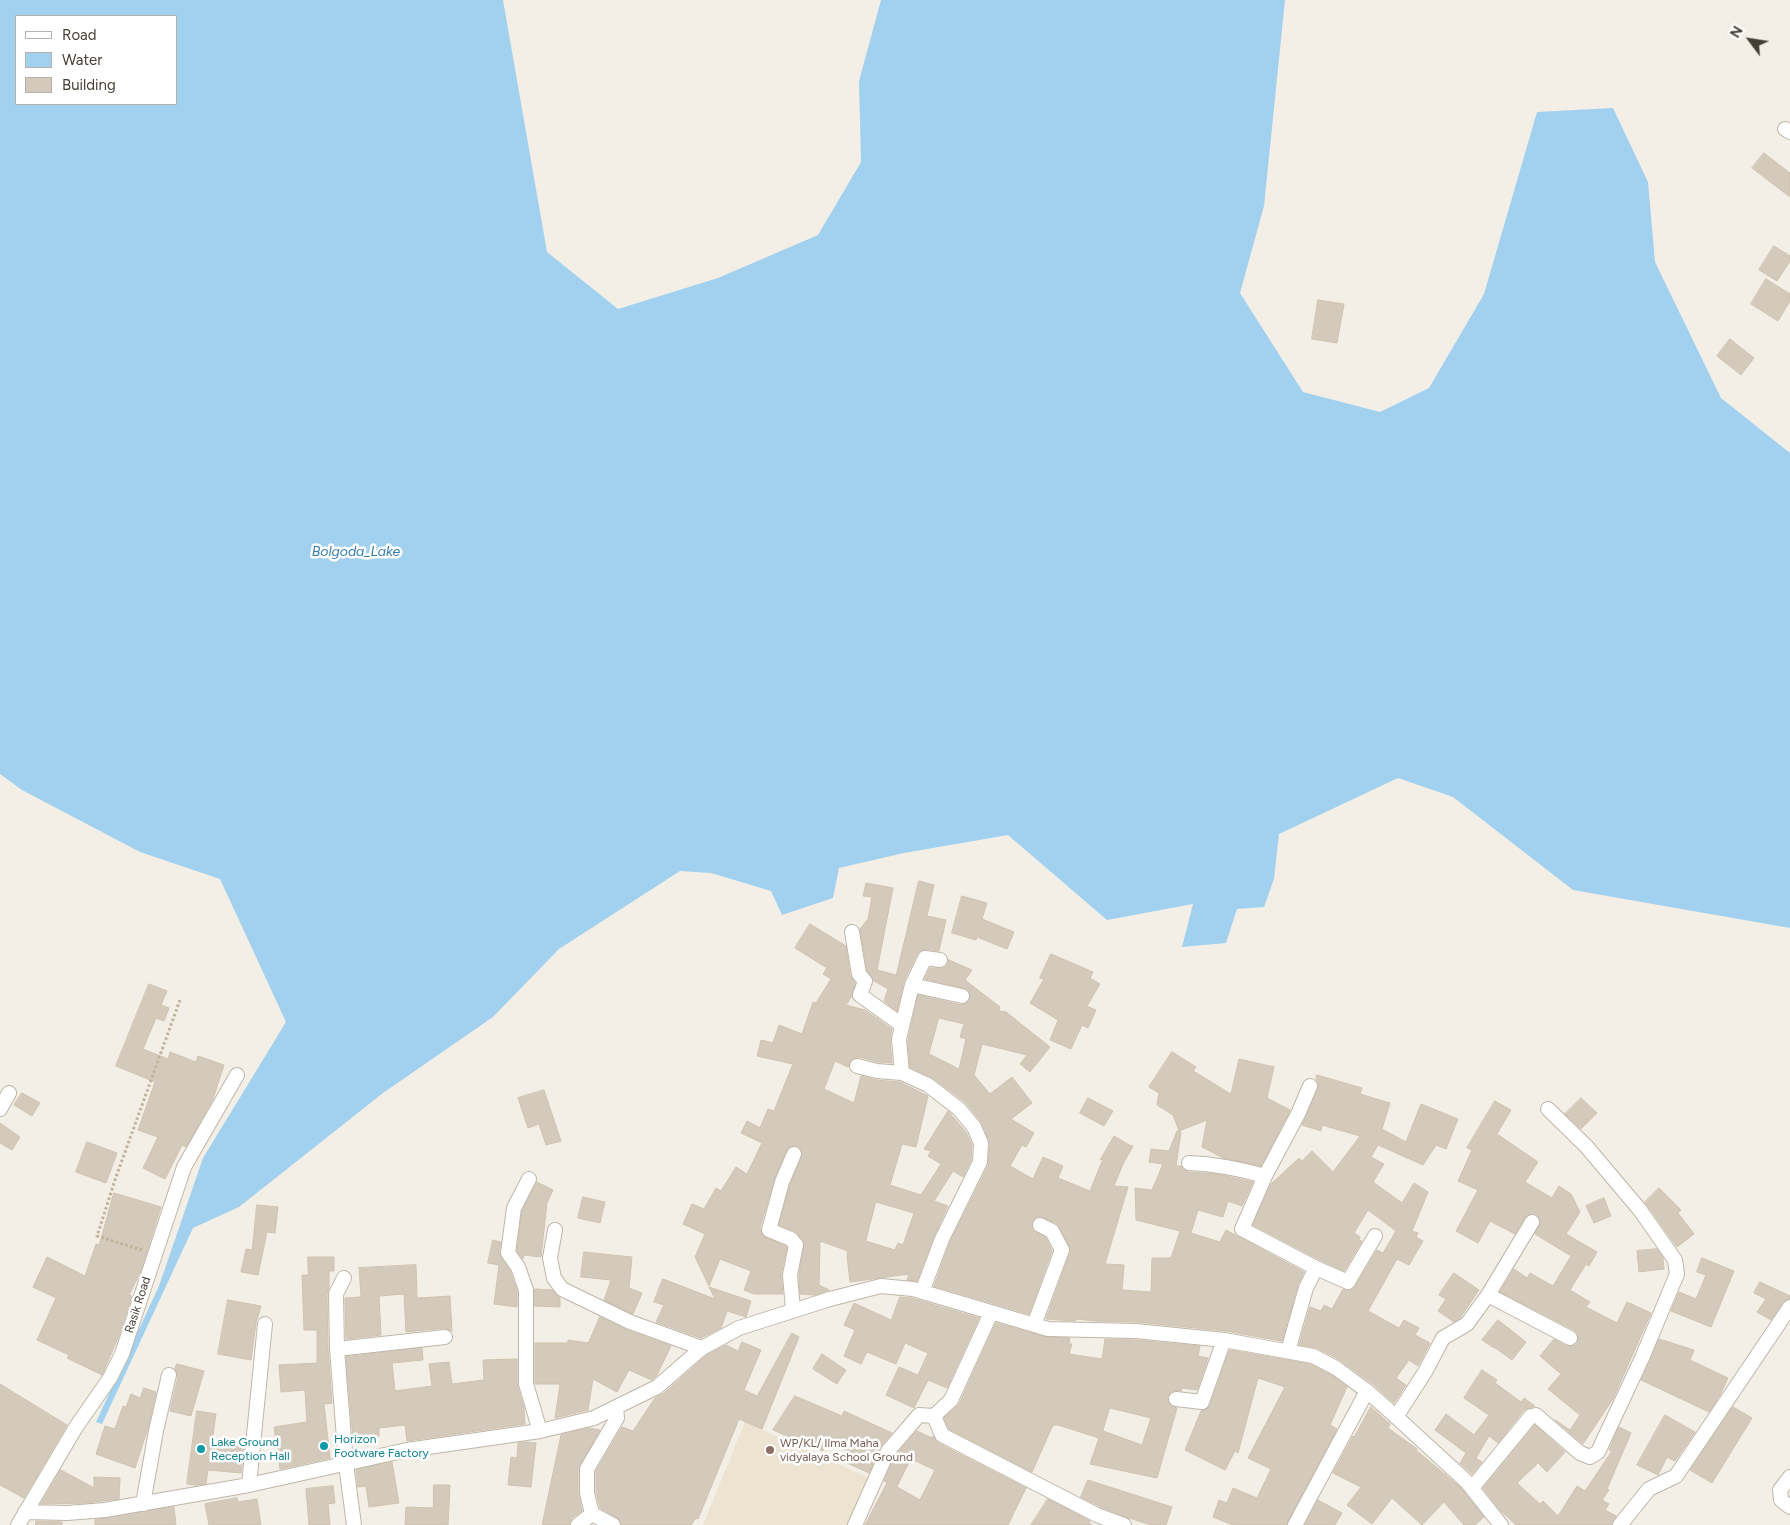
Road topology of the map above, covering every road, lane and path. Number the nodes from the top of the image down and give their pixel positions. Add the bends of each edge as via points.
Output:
1 (852, 932) dead end
2 (940, 960) dead end
3 (912, 985) junction
4 (962, 996) dead end
5 (180, 1000) dead end
6 (902, 1025) junction
7 (857, 1066) dead end
8 (902, 1073) junction
9 (237, 1075) dead end
10 (1310, 1086) dead end
11 (9, 1093) dead end
12 (0, 1109) edge
13 (1548, 1109) dead end
14 (794, 1154) dead end
15 (1189, 1163) dead end
16 (1265, 1176) junction
17 (529, 1179) dead end
18 (1532, 1222) dead end
19 (1040, 1225) dead end
20 (555, 1230) dead end
21 (1375, 1236) dead end
22 (155, 1254) junction
23 (1316, 1268) junction
24 (344, 1278) dead end
25 (922, 1292) junction
26 (1488, 1295) junction
27 (1790, 1307) edge
28 (793, 1310) junction
29 (991, 1313) junction
30 (265, 1324) dead end
31 (1034, 1325) junction
32 (445, 1337) dead end
33 (1570, 1338) dead end
34 (1224, 1340) junction
35 (702, 1348) junction
36 (337, 1349) junction
37 (1288, 1350) junction
38 (169, 1376) dead end
39 (1367, 1391) junction
40 (1176, 1399) dead end
41 (616, 1408) junction
42 (934, 1416) junction
43 (1396, 1417) junction
44 (540, 1430) junction
45 (346, 1464) junction
46 (1790, 1476) edge
47 (249, 1485) junction
48 (1472, 1488) junction
49 (143, 1504) junction
50 (1790, 1507) edge
51 (25, 1512) junction
52 (592, 1514) junction
53 (18, 1525) edge
54 (354, 1525) edge
55 (578, 1525) edge
56 (613, 1525) edge
57 (855, 1525) edge
58 (1124, 1525) edge
59 (1295, 1525) edge
60 (1501, 1525) edge
61 (1620, 1525) edge

1 - 6 street via 859,974 865,981 860,995
2 - 3 street via 926,958
3 - 4 street
3 - 6 street
5 - 22 path via 97,1236
6 - 8 street via 899,1040
7 - 8 street via 877,1072
8 - 25 street via 928,1084 959,1110 974,1127 981,1143 980,1162 942,1239
9 - 22 street, Rasik Road via 184,1167
10 - 16 street
11 - 12 street
13 - 48 street via 1586,1146 1640,1210 1675,1260 1677,1274 1598,1452 1590,1457 1580,1453 1536,1415 1531,1416
14 - 28 street via 782,1182 769,1230 791,1239 796,1245 790,1275
15 - 16 street via 1242,1169
16 - 23 street via 1242,1229
17 - 44 street via 514,1208 508,1253 518,1267 526,1290 526,1384
18 - 26 street
19 - 31 street via 1052,1231 1062,1250
20 - 35 street via 550,1258 554,1278 562,1289 630,1322
21 - 23 street via 1348,1282
22 - 51 street, Rasik Road via 122,1354 110,1378
23 - 37 street via 1306,1288
24 - 36 street via 336,1294
25 - 28 street via 881,1286
25 - 29 street
26 - 33 street
26 - 43 street via 1467,1324 1443,1338
27 - 61 street via 1676,1476 1649,1489
28 - 35 street via 738,1328
29 - 31 street
29 - 42 street via 951,1400
30 - 47 street
31 - 34 street via 1048,1329 1136,1331
32 - 36 street
34 - 37 street
34 - 40 street via 1202,1402
35 - 41 street via 657,1387
36 - 45 street
37 - 39 street via 1313,1356
38 - 49 street
39 - 43 street
39 - 59 street
41 - 44 street via 594,1418
41 - 52 street via 617,1418 587,1469 587,1493
42 - 57 street via 919,1415 888,1451
42 - 58 street via 942,1435 1097,1515
43 - 48 street
44 - 45 street via 407,1450
45 - 47 street
45 - 54 street
46 - 50 street via 1780,1490 1781,1500
47 - 49 street
48 - 60 street
49 - 51 street via 67,1513
51 - 53 street, Rasik Road
52 - 55 street
52 - 56 street

